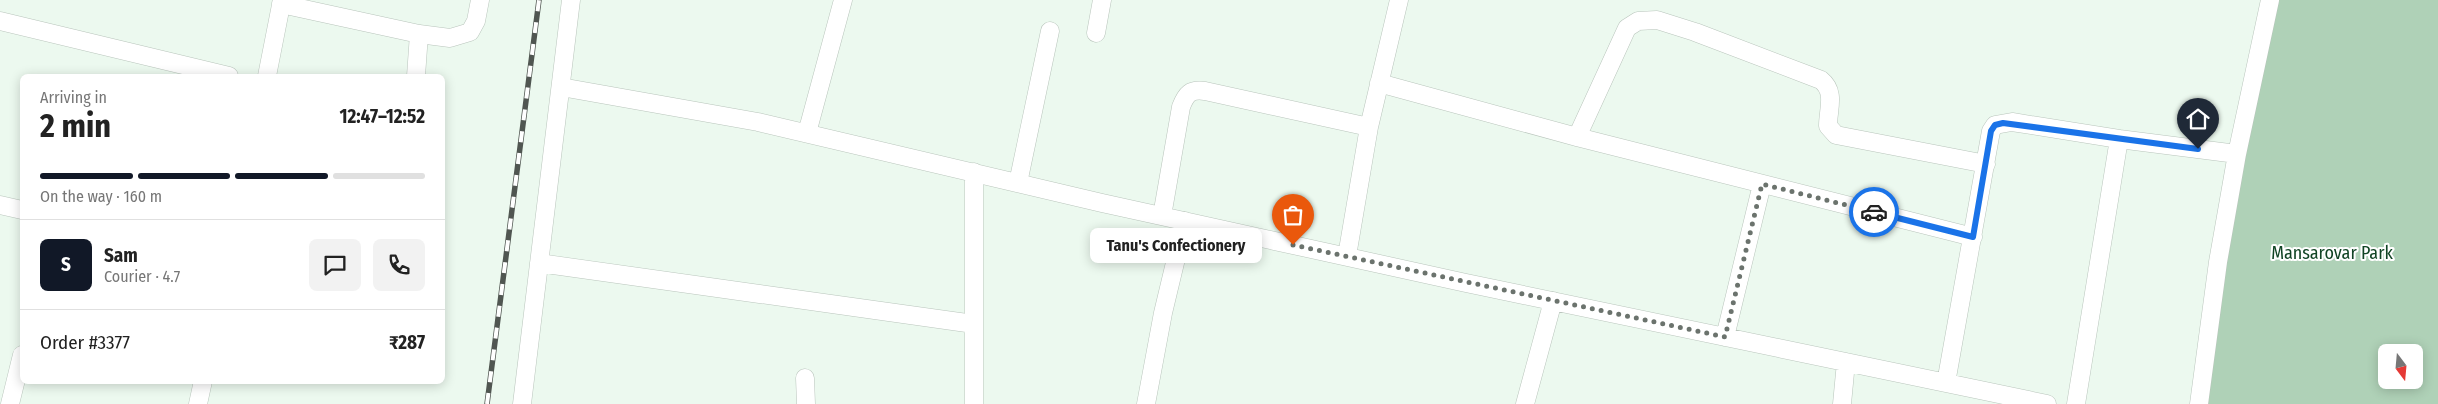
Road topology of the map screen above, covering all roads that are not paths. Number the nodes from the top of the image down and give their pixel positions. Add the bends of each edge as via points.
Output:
1 (480, 0) edge
2 (571, 0) edge
3 (843, 0) edge
4 (1102, 0) edge
5 (1399, 0) edge
6 (2270, 0) edge
7 (281, 2) edge
8 (0, 21) edge
9 (1050, 30) dead end
10 (1096, 32) dead end
11 (420, 34) junction
12 (221, 74) edge
13 (267, 74) edge
14 (416, 74) edge
15 (1379, 83) junction
16 (561, 86) junction
17 (1369, 127) junction
18 (807, 133) junction
19 (1576, 137) junction
20 (2119, 139) junction
21 (2237, 154) junction
22 (1986, 164) junction
23 (974, 172) junction
24 (1018, 183) junction
25 (1762, 184) junction
26 (0, 204) edge
27 (20, 209) edge
28 (1162, 216) junction
29 (1185, 221) junction
30 (1973, 237) junction
31 (1347, 256) junction
32 (539, 263) junction
33 (1553, 301) junction
34 (974, 324) junction
35 (1725, 337) junction
36 (20, 361) edge
37 (1846, 362) junction
38 (805, 378) dead end
39 (1946, 383) junction
40 (202, 384) edge
41 (7, 399) edge
42 (198, 404) edge
43 (522, 404) edge
44 (806, 404) edge
45 (974, 404) edge
46 (1146, 404) edge
47 (1525, 404) edge
48 (1842, 404) edge
49 (2047, 404) edge
50 (2076, 404) edge
51 (2199, 404) edge

1 - 11 street via 470,32 450,38
2 - 16 street
3 - 18 street
4 - 10 street
5 - 15 street
6 - 21 street
7 - 11 street
7 - 13 street
8 - 12 street
9 - 24 street
11 - 14 street
15 - 17 street
15 - 19 street
16 - 18 street
16 - 32 street
17 - 28 street via 1205,91 1192,91 1181,107
17 - 31 street
18 - 23 street
19 - 22 street via 1627,28 1638,20 1648,20 1695,32 1821,80 1831,96 1828,126 1836,135
19 - 25 street
20 - 21 street
20 - 22 street via 2003,123 1995,125 1991,131
20 - 50 street
21 - 51 street via 2218,262
22 - 30 street
23 - 24 street
23 - 34 street
24 - 28 street
25 - 30 street
25 - 35 street
26 - 27 street
28 - 29 street
29 - 31 street
29 - 46 street via 1162,313
30 - 39 street
31 - 33 street
32 - 34 street
32 - 43 street
33 - 35 street
33 - 47 street
34 - 45 street
35 - 37 street
36 - 41 street
37 - 39 street
37 - 48 street
38 - 44 street
39 - 49 street
40 - 42 street

